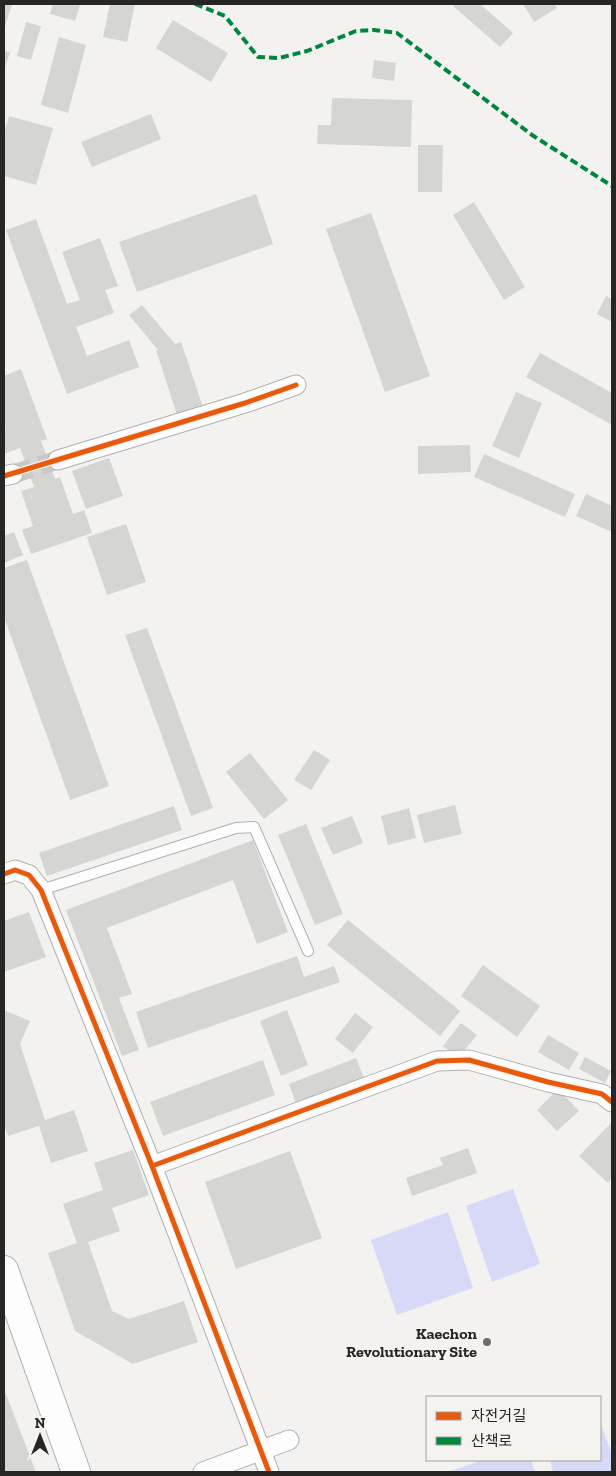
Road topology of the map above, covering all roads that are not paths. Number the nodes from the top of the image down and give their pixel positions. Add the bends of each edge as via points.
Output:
1 (296, 386) dead end
2 (58, 460) tunnel mouth
3 (4, 874) edge
4 (41, 890) junction
5 (308, 951) dead end
6 (612, 1102) edge
7 (152, 1166) junction
8 (4, 1270) edge
9 (289, 1440) dead end
10 (260, 1450) junction
11 (76, 1472) edge
12 (202, 1472) edge
13 (269, 1472) edge

1 - 2 street
3 - 4 street via 15,870 28,875
4 - 5 lane via 236,828 254,827
4 - 7 street
6 - 7 street via 602,1094 469,1060 437,1061
7 - 10 street
8 - 11 main road
9 - 10 street
10 - 12 street
10 - 13 street

